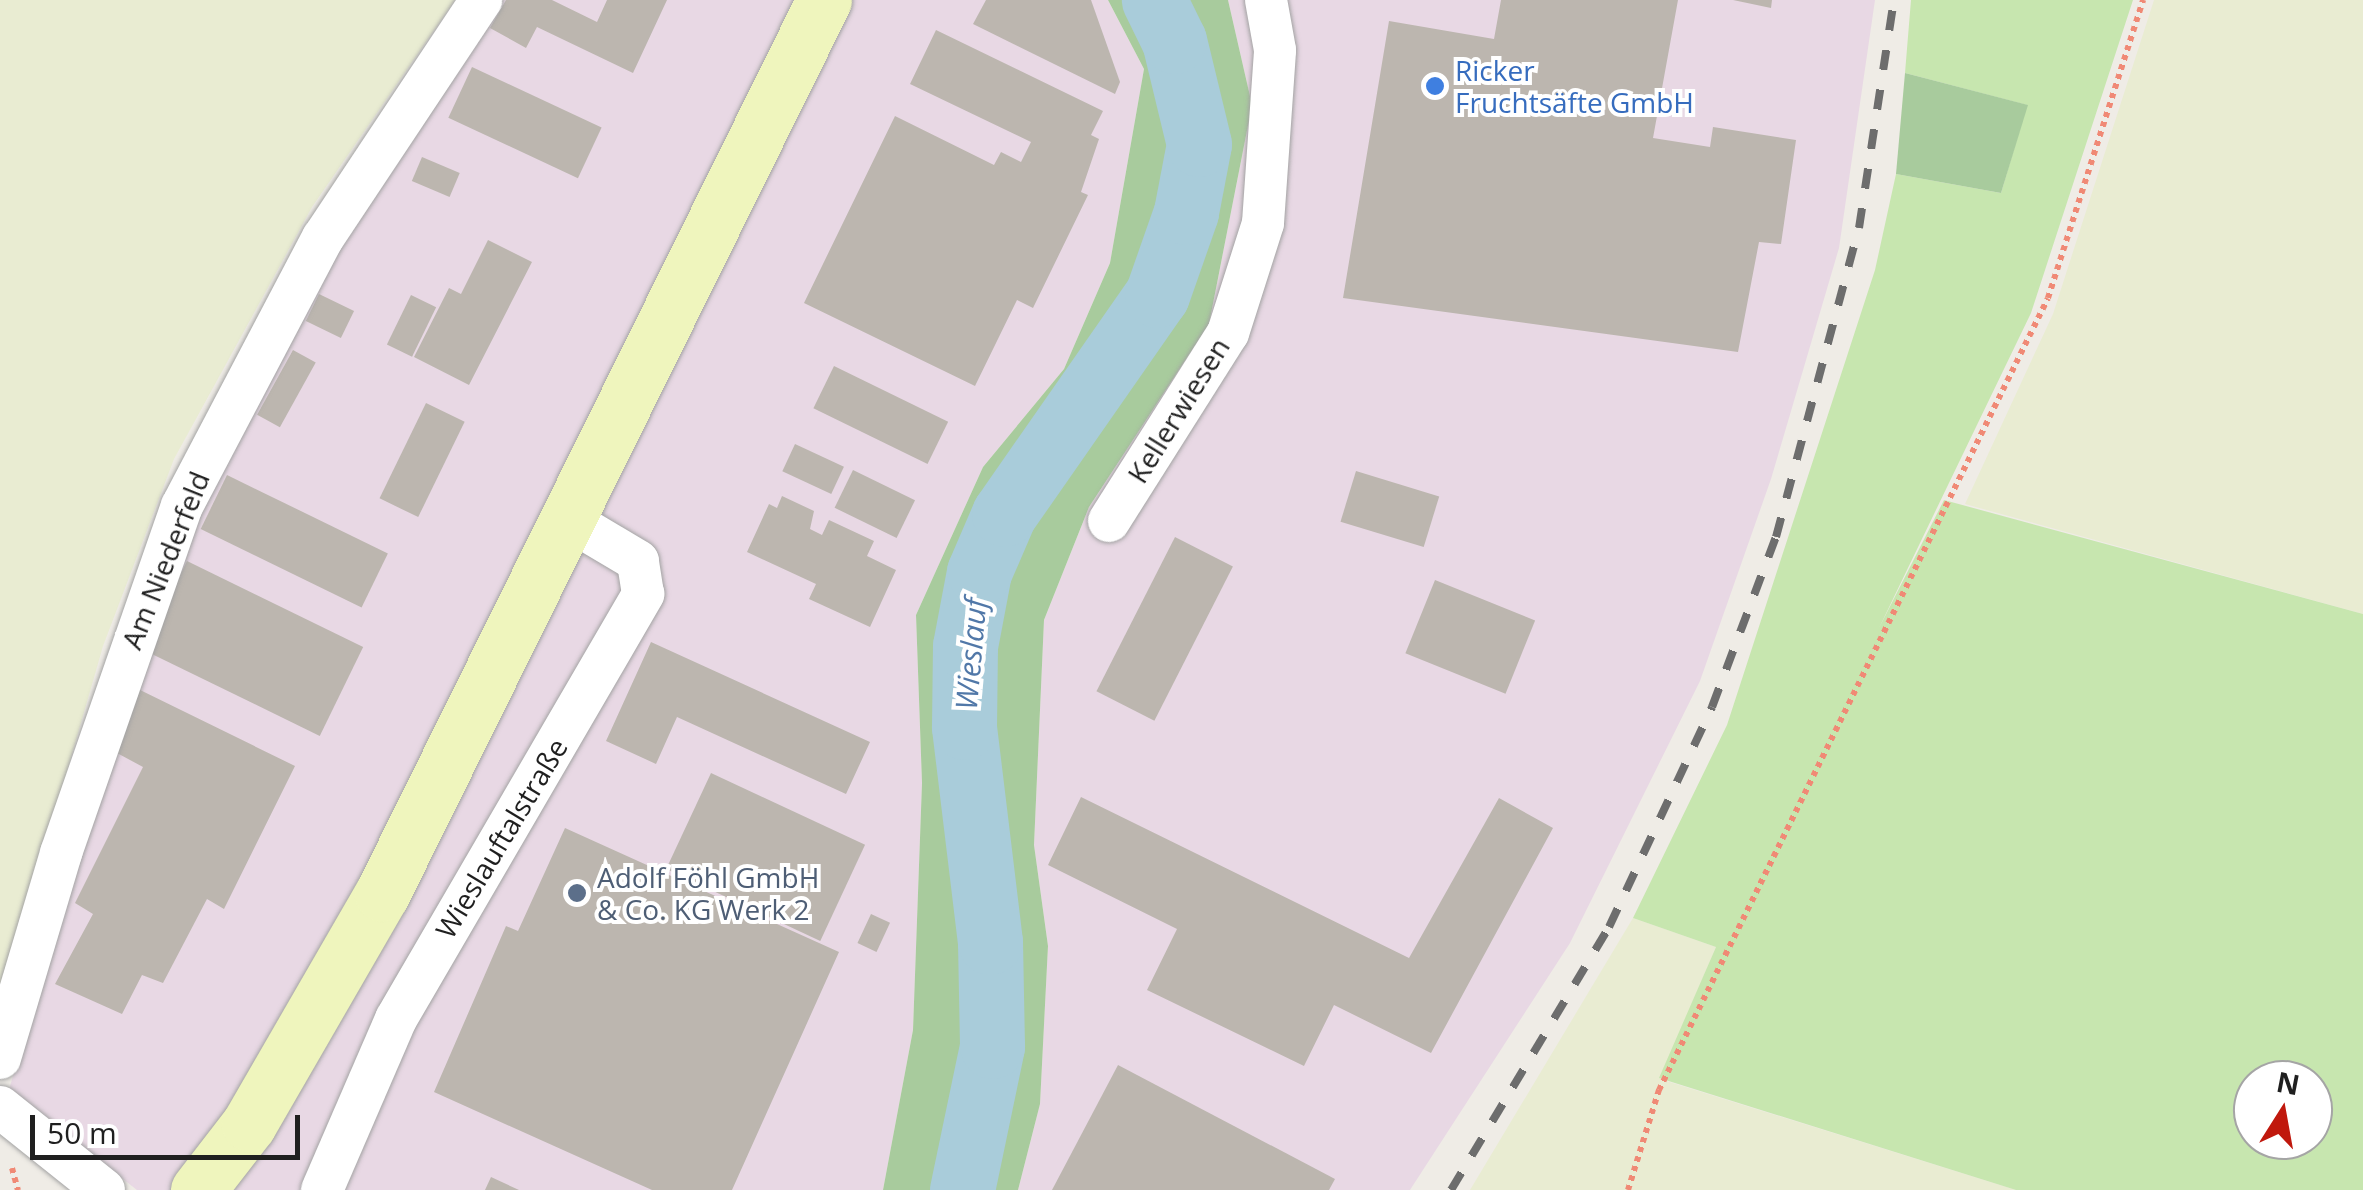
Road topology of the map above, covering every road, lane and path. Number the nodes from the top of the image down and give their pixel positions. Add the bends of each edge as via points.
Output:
1 (481, 0) edge
2 (824, 0) edge
3 (1266, 0) edge
4 (2143, 0) edge
5 (570, 520) junction
6 (1109, 521) dead end
7 (0, 1058) edge
8 (0, 1107) edge
9 (104, 1190) edge
10 (198, 1190) edge
11 (322, 1190) edge
12 (1628, 1190) edge

1 - 7 street, Am Niederfeld via 323,238 182,506 97,742
2 - 5 street
3 - 6 street, Kellerwiesen via 1275,50 1263,223 1228,333
4 - 12 path via 2048,298 1659,1090
5 - 10 street via 382,894 249,1124
5 - 11 street, Wieslauftalstraße via 638,560 644,594 396,1019
8 - 9 street

